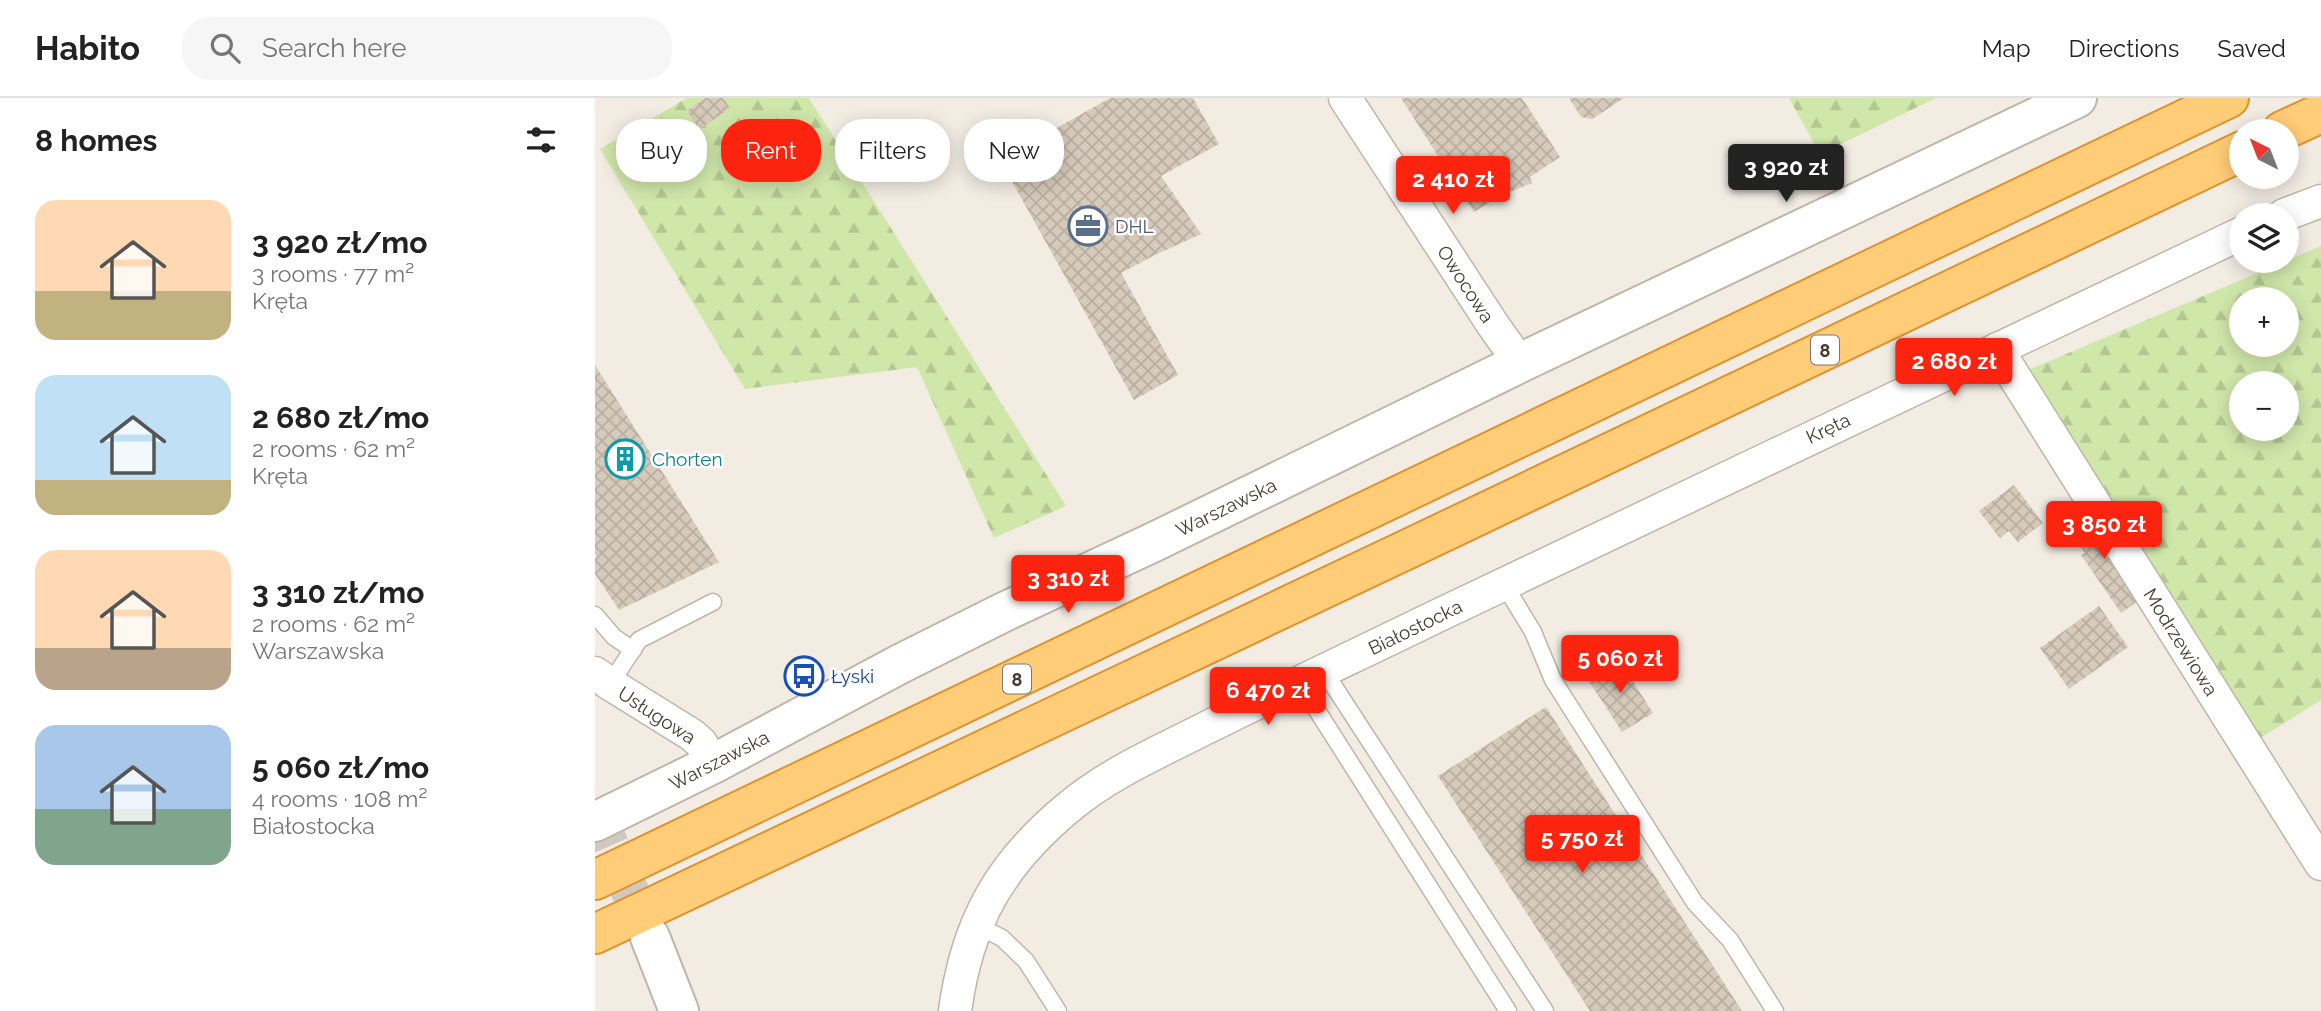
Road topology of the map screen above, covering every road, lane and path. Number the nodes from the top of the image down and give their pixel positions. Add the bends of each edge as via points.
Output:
1 (1345, 98) edge
2 (2077, 98) edge
3 (2229, 98) edge
4 (2321, 113) edge
5 (2299, 123) edge
6 (2229, 156) edge
7 (2321, 201) edge
8 (2299, 209) edge
9 (2229, 239) edge
10 (1997, 349) junction
11 (1520, 363) junction
12 (1643, 516) joint
13 (1504, 584) junction
14 (713, 602) dead end
15 (595, 615) edge
16 (633, 649) junction
17 (1311, 676) junction
18 (602, 678) edge
19 (713, 764) junction
20 (595, 822) edge
21 (2321, 864) edge
22 (595, 880) edge
23 (976, 925) junction
24 (595, 934) edge
25 (650, 937) tunnel mouth
26 (679, 1011) edge
27 (955, 1011) edge
28 (1058, 1011) edge
29 (1508, 1011) edge
30 (1545, 1011) edge
31 (1775, 1011) edge

1 - 11 street, Owocowa
2 - 11 street, Warszawska
3 - 22 highway, 8
4 - 5 highway
6 - 24 highway, 8
7 - 8 street
9 - 10 street, Kręta
10 - 12 street, Kręta
10 - 21 street, Modrzewiowa
11 - 19 street, Warszawska via 1004,612
12 - 13 street, Białostocka
13 - 17 street, Białostocka
13 - 31 lane via 1533,632 1553,681 1695,903 1730,940
14 - 16 lane via 639,640
15 - 16 lane
16 - 18 lane
17 - 23 street, Białostocka via 1113,775 1068,807 996,886
17 - 29 lane
17 - 30 lane
18 - 19 street, Usługowa via 692,736
19 - 20 street, Warszawska
23 - 27 street, Białostocka
23 - 28 lane via 1002,939 1026,961
25 - 26 street

